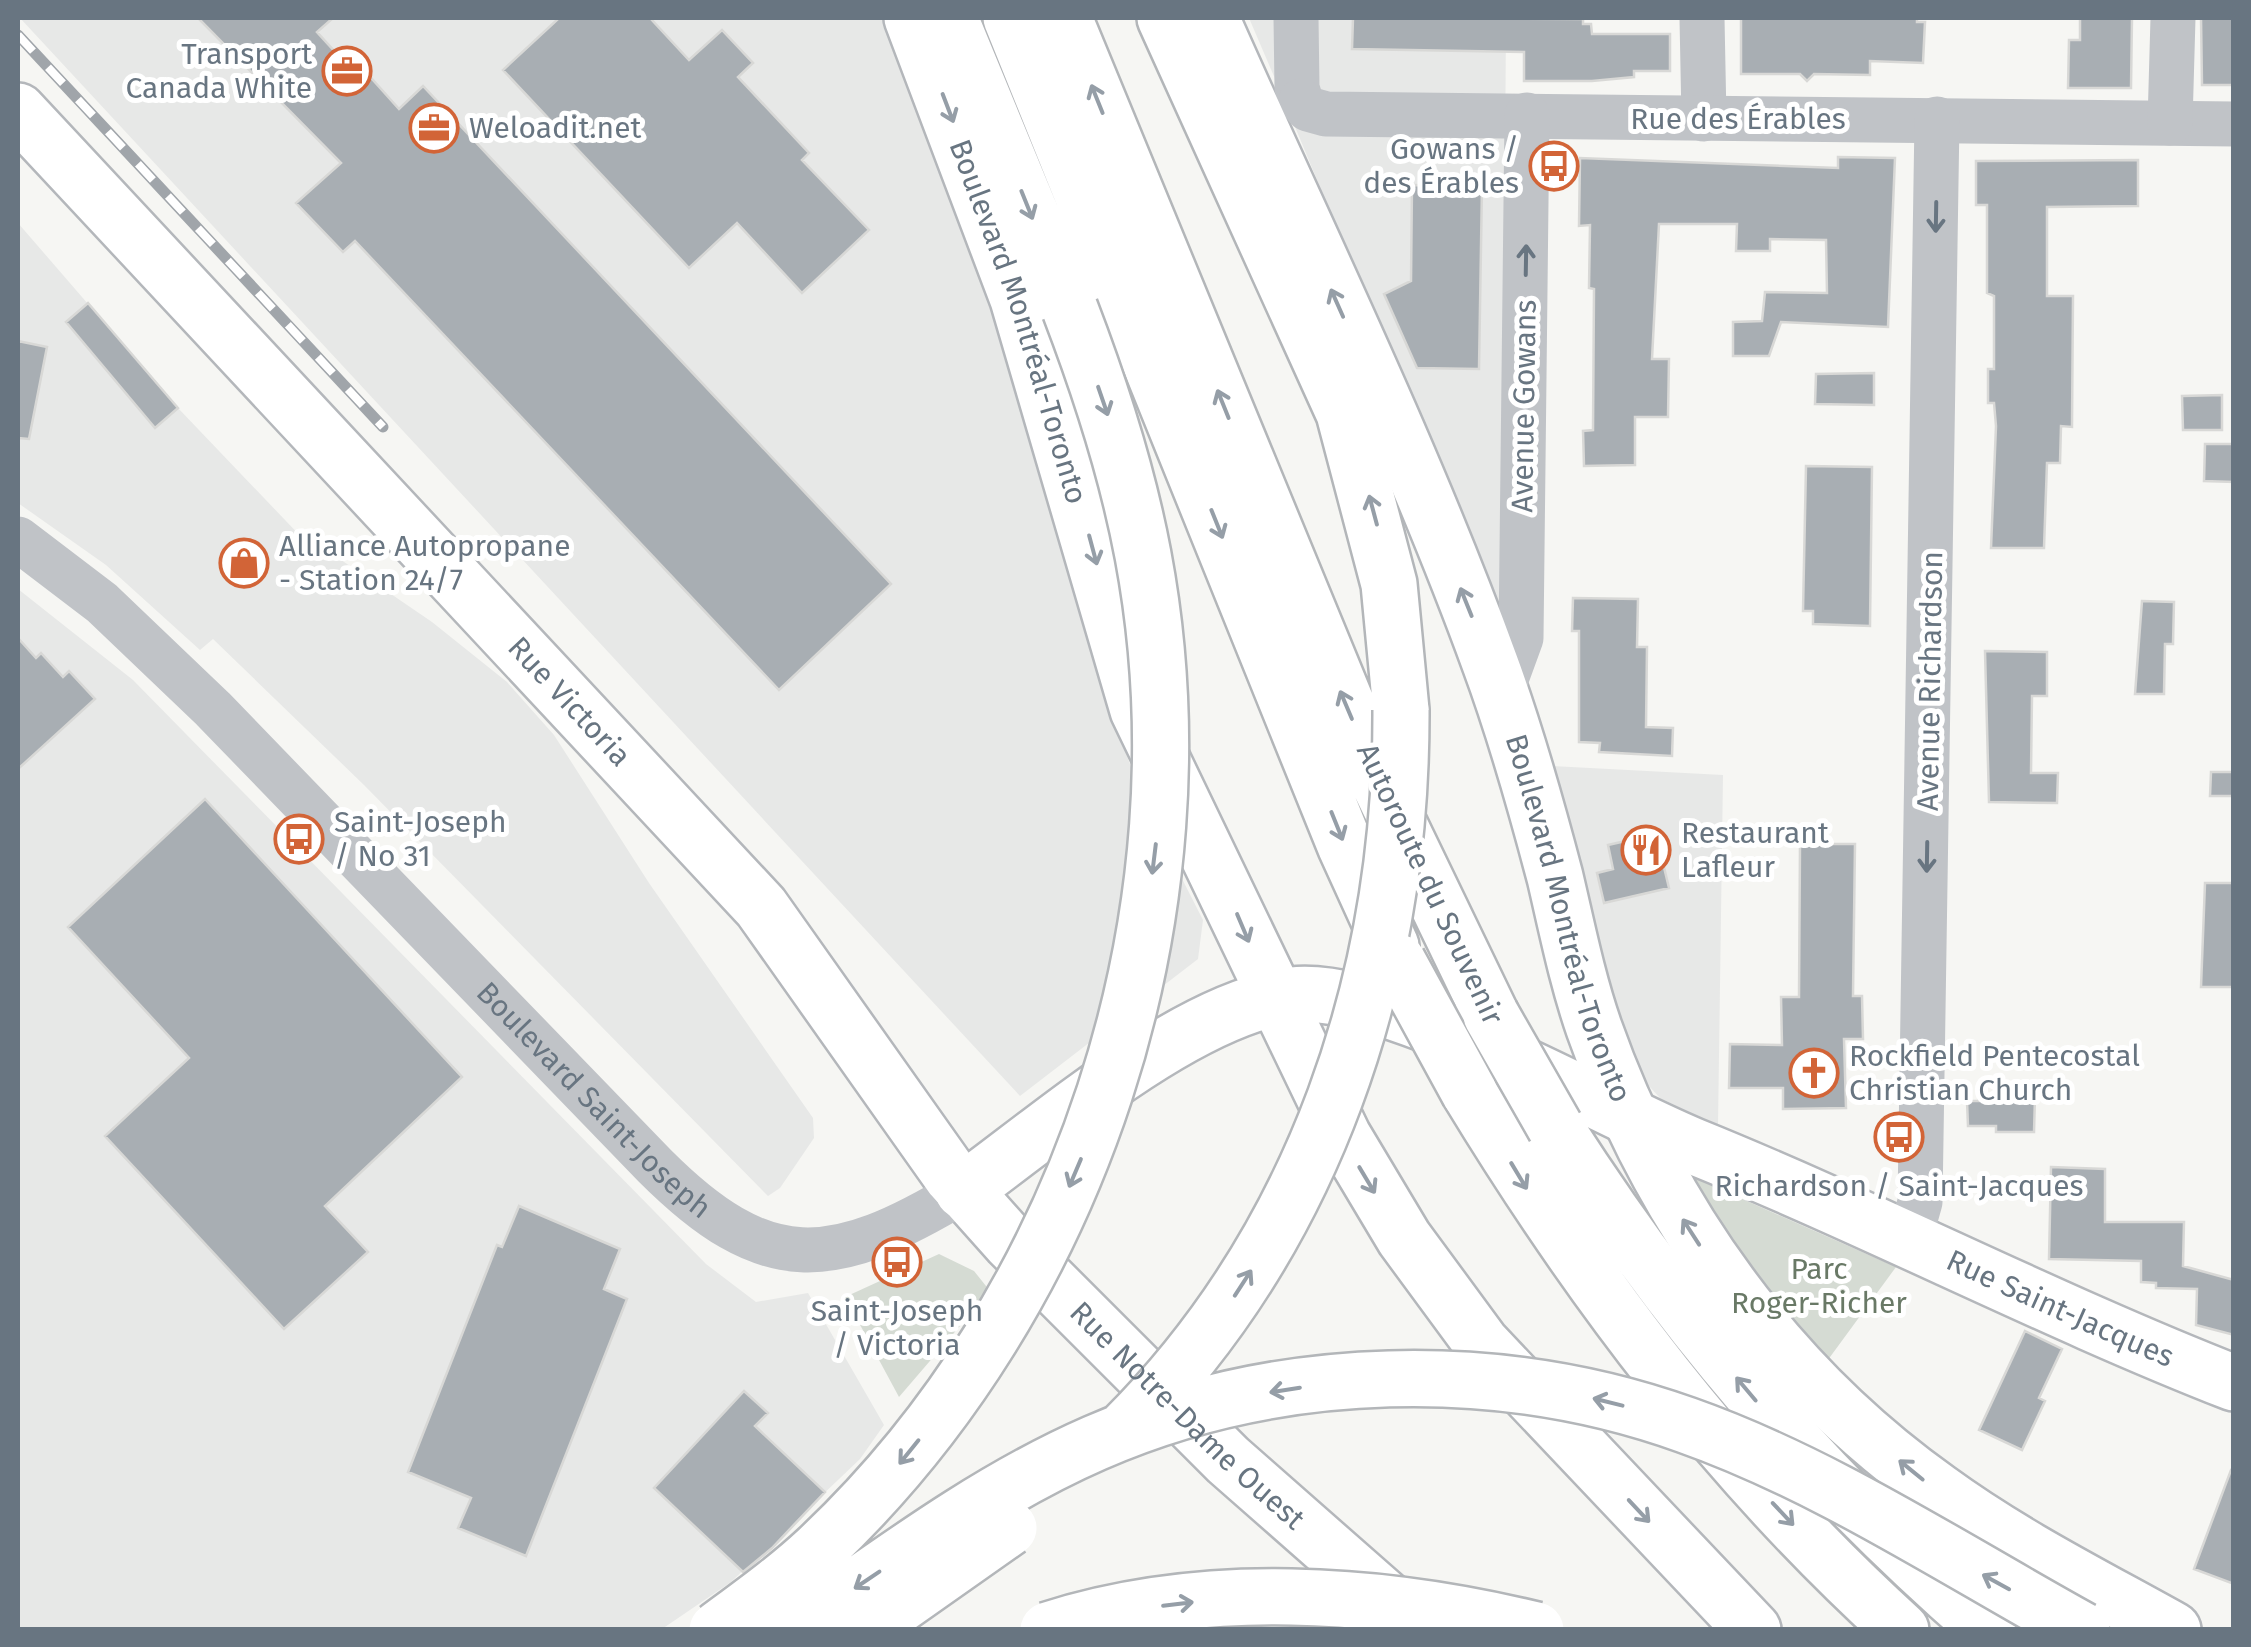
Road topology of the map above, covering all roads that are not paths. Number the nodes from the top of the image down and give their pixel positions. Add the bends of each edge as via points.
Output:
1 (912, 18) edge
2 (950, 18) edge
3 (1011, 18) edge
4 (1064, 18) edge
5 (1166, 18) edge
6 (1211, 18) edge
7 (1296, 18) edge
8 (1702, 18) edge
9 (2173, 18) edge
10 (1248, 101) junction
11 (1302, 101) junction
12 (18, 110) edge
13 (1528, 116) junction
14 (1704, 119) junction
15 (1936, 120) junction
16 (2170, 123) junction
17 (2234, 124) edge
18 (18, 539) edge
19 (1501, 693) junction
20 (1276, 999) junction
21 (1628, 1114) junction
22 (963, 1190) junction
23 (1909, 1241) junction
24 (2234, 1383) edge
25 (717, 1630) edge
26 (794, 1630) edge
27 (864, 1630) edge
28 (1048, 1630) edge
29 (1421, 1630) edge
30 (1536, 1630) edge
31 (1754, 1630) edge
32 (1901, 1630) edge
33 (1988, 1630) edge
34 (2082, 1630) edge
35 (2174, 1630) edge

1 -> 20 main road, Boulevard Montréal-Toronto via 1018,299 1138,710
2 -> 25 main road, bridge via 1070,309 1124,470 1156,654 1156,843 1128,1012 1086,1147 1019,1292 969,1372 860,1508
3 -> 32 main road, Autoroute du Souvenir, bridge via 1337,826 1398,962 1468,1092 1566,1249 1670,1386 1774,1506
33 -> 4 main road, Autoroute du Souvenir, bridge via 1875,1529 1754,1399 1624,1232 1555,1128 1491,1015 1380,785
27 -> 5 main road, bridge via 1082,1468 1206,1336 1263,1252 1346,1076 1389,904 1401,799 1395,623 1381,541 1344,413
6 - 10 main road, Boulevard Montréal-Toronto
7 - 11 street via 1296,88
8 - 14 street
9 - 16 street
10 - 11 street, Rue des Érables
19 -> 10 main road, Boulevard Montréal-Toronto via 1413,473
11 - 13 street, Rue des Érables via 1326,114
12 - 22 main road, Rue Victoria via 762,907
13 - 14 street, Rue des Érables
19 -> 13 street, Avenue Gowans via 1521,638
14 - 15 street, Rue des Érables
15 - 16 street, Rue des Érables
15 -> 23 street, Avenue Richardson via 1920,1184
16 - 17 street, Rue des Érables
18 - 22 street, Boulevard Saint-Joseph via 78,582 156,653 721,1226 772,1246 818,1249 886,1232
19 - 21 main road, Boulevard Montréal-Toronto via 1586,1003
20 - 21 main road, Rue Saint-Jacques via 1322,994 1357,1002
20 - 22 main road, Boulevard Saint-Joseph via 1170,1046
20 -> 31 main road, Boulevard Montréal-Toronto via 1357,1162 1454,1310
21 - 23 main road, Rue Saint-Jacques
35 -> 21 main road, Boulevard Montréal-Toronto via 1958,1505 1862,1429 1762,1328 1709,1260
22 - 29 main road, Rue Notre-Dame Ouest via 1168,1404
23 - 24 main road, Rue Saint-Jacques
34 -> 26 main road, bridge via 1824,1488 1685,1424 1571,1394 1421,1379 1254,1395 1095,1443 981,1504
28 -> 30 main road, bridge via 1187,1603 1320,1598 1416,1607

